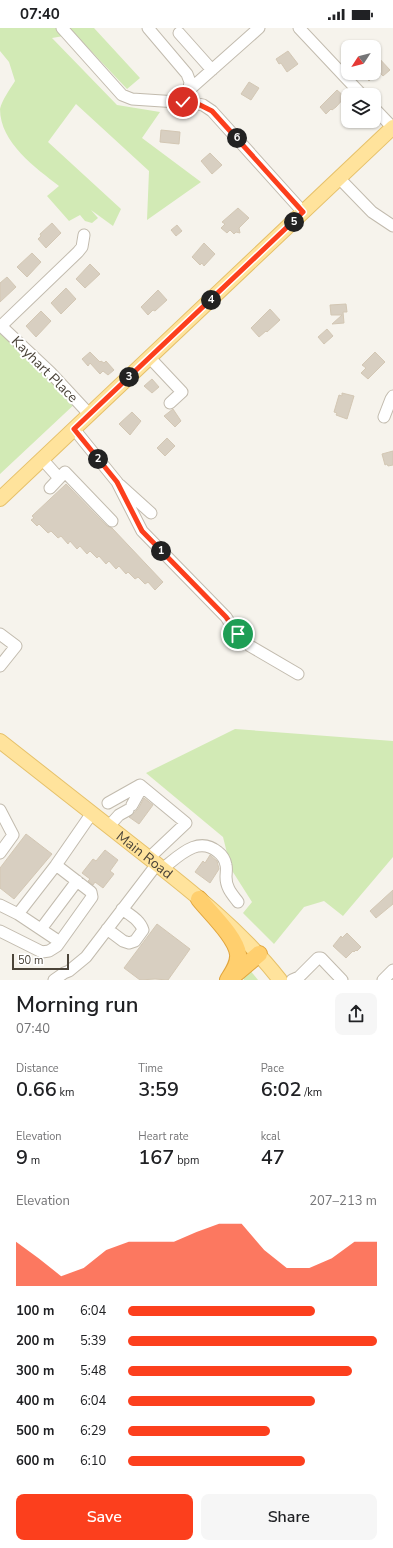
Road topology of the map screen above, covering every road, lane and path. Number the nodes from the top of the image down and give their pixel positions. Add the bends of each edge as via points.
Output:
1 (62, 28) edge
2 (148, 28) edge
3 (162, 28) edge
4 (259, 28) edge
5 (299, 28) edge
6 (181, 31) edge
7 (157, 38) junction
8 (165, 48) junction
9 (212, 70) junction
10 (355, 88) edge
11 (188, 91) junction
12 (186, 103) junction
13 (381, 115) edge
14 (393, 128) edge
15 (339, 178) junction
16 (303, 212) junction
17 (393, 226) edge
18 (84, 235) dead end
19 (1, 325) edge
20 (150, 358) junction
21 (393, 396) edge
22 (170, 403) dead end
23 (90, 415) junction
24 (384, 417) dead end
25 (74, 429) junction
26 (42, 459) junction
27 (60, 478) junction
28 (117, 482) junction
29 (50, 488) dead end
30 (0, 499) edge
31 (151, 513) dead end
32 (112, 521) dead end
33 (0, 634) edge
34 (0, 666) edge
35 (298, 674) dead end
36 (0, 741) edge
37 (108, 803) dead end
38 (126, 806) junction
39 (0, 810) edge
40 (92, 813) junction
41 (109, 826) junction
42 (0, 853) edge
43 (156, 864) junction
44 (56, 865) junction
45 (77, 881) junction
46 (199, 899) junction
47 (238, 902) dead end
48 (0, 905) edge
49 (122, 909) junction
50 (18, 914) junction
51 (41, 929) junction
52 (107, 929) junction
53 (0, 932) edge
54 (60, 942) junction
55 (262, 957) junction
56 (393, 970) edge
57 (68, 976) edge
58 (54, 980) edge
59 (228, 980) edge
60 (243, 980) edge
61 (280, 980) edge
62 (292, 980) edge
63 (342, 980) edge
64 (383, 980) edge

1 - 12 street via 122,95 132,99
2 - 7 street
3 - 7 street
4 - 9 street
5 - 10 street
6 - 8 street
6 - 9 street
7 - 8 street
8 - 11 street via 187,74 190,82
9 - 11 street
11 - 12 street
12 - 16 street via 198,104 212,111
13 - 14 street
14 - 15 main road
15 - 16 main road
15 - 17 street via 372,212
16 - 20 main road
18 - 19 street via 82,247 78,252
19 - 23 street, Kayhart Place
20 - 22 street via 182,392
20 - 23 main road
21 - 24 street
23 - 25 main road
25 - 26 main road
25 - 28 street
26 - 27 street
26 - 30 main road
27 - 29 street
27 - 32 street via 65,472
28 - 31 street
28 - 35 street via 142,531 226,617 238,634 258,652
33 - 34 street via 16,646
36 - 40 main road, Main Road
37 - 38 street
38 - 41 street
38 - 43 street via 140,786 186,823
39 - 42 street via 13,835
40 - 41 main road, Main Road
40 - 44 street
41 - 43 main road, Main Road
43 - 46 main road, Main Road
43 - 47 street via 200,845 213,848 222,856 226,865 228,888
43 - 49 street
44 - 45 street
44 - 50 street
45 - 51 street
45 - 54 street via 91,892 92,897
46 - 55 main road, Main Road via 240,934
46 - 59 highway via 230,937 236,949 237,962
48 - 50 street
49 - 52 street
49 - 52 street via 142,926 143,930 138,937 129,943
50 - 51 street
51 - 54 street
52 - 57 street
53 - 54 street via 42,952 49,951
55 - 59 highway
55 - 60 highway
55 - 61 main road, Main Road
56 - 64 street
57 - 58 street via 64,973
62 - 63 street via 322,958

